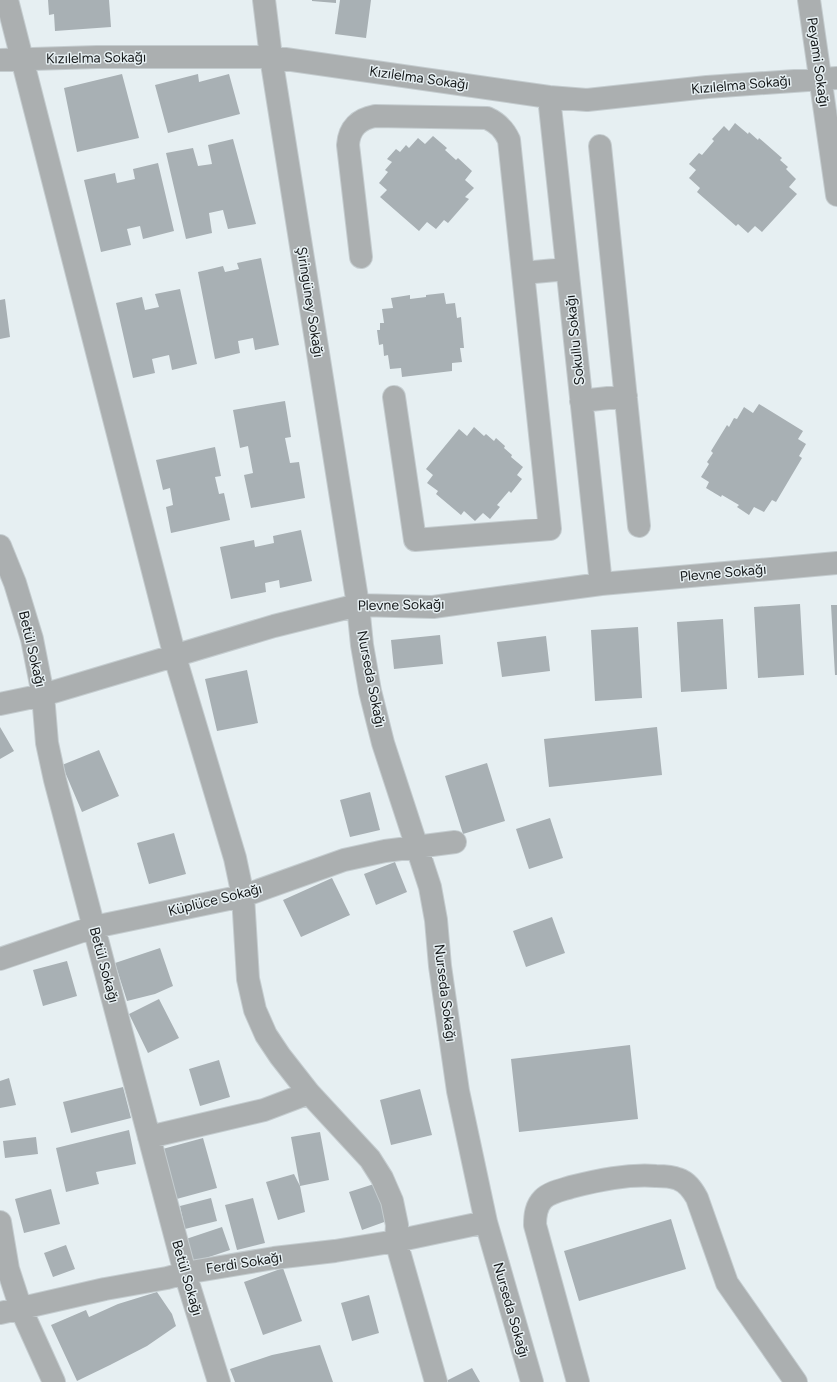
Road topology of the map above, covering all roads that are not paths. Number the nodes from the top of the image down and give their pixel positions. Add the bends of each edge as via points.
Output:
1 (7, 0) edge
2 (264, 0) edge
3 (809, 0) edge
4 (271, 57) junction
5 (22, 59) junction
6 (0, 60) edge
7 (829, 78) edge
8 (549, 97) junction
9 (600, 146) dead end
10 (837, 195) edge
11 (362, 257) dead end
12 (567, 269) junction
13 (523, 273) junction
14 (626, 396) junction
15 (394, 398) dead end
16 (581, 401) junction
17 (639, 526) dead end
18 (0, 546) edge
19 (837, 563) edge
20 (601, 584) junction
21 (358, 605) junction
22 (174, 657) junction
23 (43, 695) junction
24 (0, 704) edge
25 (455, 842) dead end
26 (416, 847) junction
27 (243, 896) junction
28 (94, 927) junction
29 (0, 959) edge
30 (309, 1093) junction
31 (149, 1137) junction
32 (0, 1222) edge
33 (486, 1222) junction
34 (396, 1241) junction
35 (185, 1273) junction
36 (21, 1309) junction
37 (0, 1313) edge
38 (54, 1382) edge
39 (219, 1382) edge
40 (436, 1382) edge
41 (532, 1382) edge
42 (578, 1382) edge
43 (796, 1382) edge

1 - 5 street
2 - 4 street, Şiringüney Sokağı
3 - 7 street, Peyami Sokağı
4 - 5 street, Kızılelma Sokağı
4 - 8 street, Kızılelma Sokağı
4 - 21 street, Şiringüney Sokağı
5 - 6 street, Kızılelma Sokağı
5 - 22 street
7 - 8 street, Kızılelma Sokağı via 707,87 586,100
7 - 10 street, Peyami Sokağı
8 - 12 street, Sokullu Sokağı
9 - 14 street
11 - 13 street via 348,145 348,138 354,126 367,117 375,116 487,118 501,126 509,140
12 - 13 street
12 - 16 street, Sokullu Sokağı
13 - 15 street via 550,529 415,540
14 - 16 street
14 - 17 street
16 - 20 street, Sokullu Sokağı
18 - 23 street, Betül Sokağı via 15,583 32,639
19 - 20 street, Plevne Sokağı
20 - 21 street, Plevne Sokağı via 433,607
21 - 22 street, Plevne Sokağı via 274,626
21 - 26 street, Nurseda Sokağı via 370,690 383,742
22 - 23 street, Plevne Sokağı
22 - 27 street via 235,858
23 - 24 street, Plevne Sokağı
23 - 28 street, Betül Sokağı via 47,743 55,780
25 - 26 street, Küplüce Sokağı
26 - 27 street, Küplüce Sokağı via 344,860
26 - 33 street, Nurseda Sokağı via 430,887 458,1091
27 - 28 street, Küplüce Sokağı
27 - 30 street via 248,979 255,1010 266,1035
28 - 29 street, Küplüce Sokağı
28 - 31 street, Betül Sokağı
30 - 31 street via 264,1110
30 - 34 street via 370,1159 382,1178 392,1201 397,1224
31 - 35 street, Betül Sokağı
32 - 36 street via 8,1269
33 - 34 street, Ferdi Sokağı
33 - 41 street, Nurseda Sokağı
34 - 35 street, Ferdi Sokağı
34 - 40 street
35 - 36 street, Ferdi Sokağı
35 - 39 street, Betül Sokağı
36 - 37 street, Ferdi Sokağı
36 - 38 street
42 - 43 street via 535,1225 535,1215 543,1199 550,1193 613,1178 650,1175 677,1178 693,1190 727,1283

